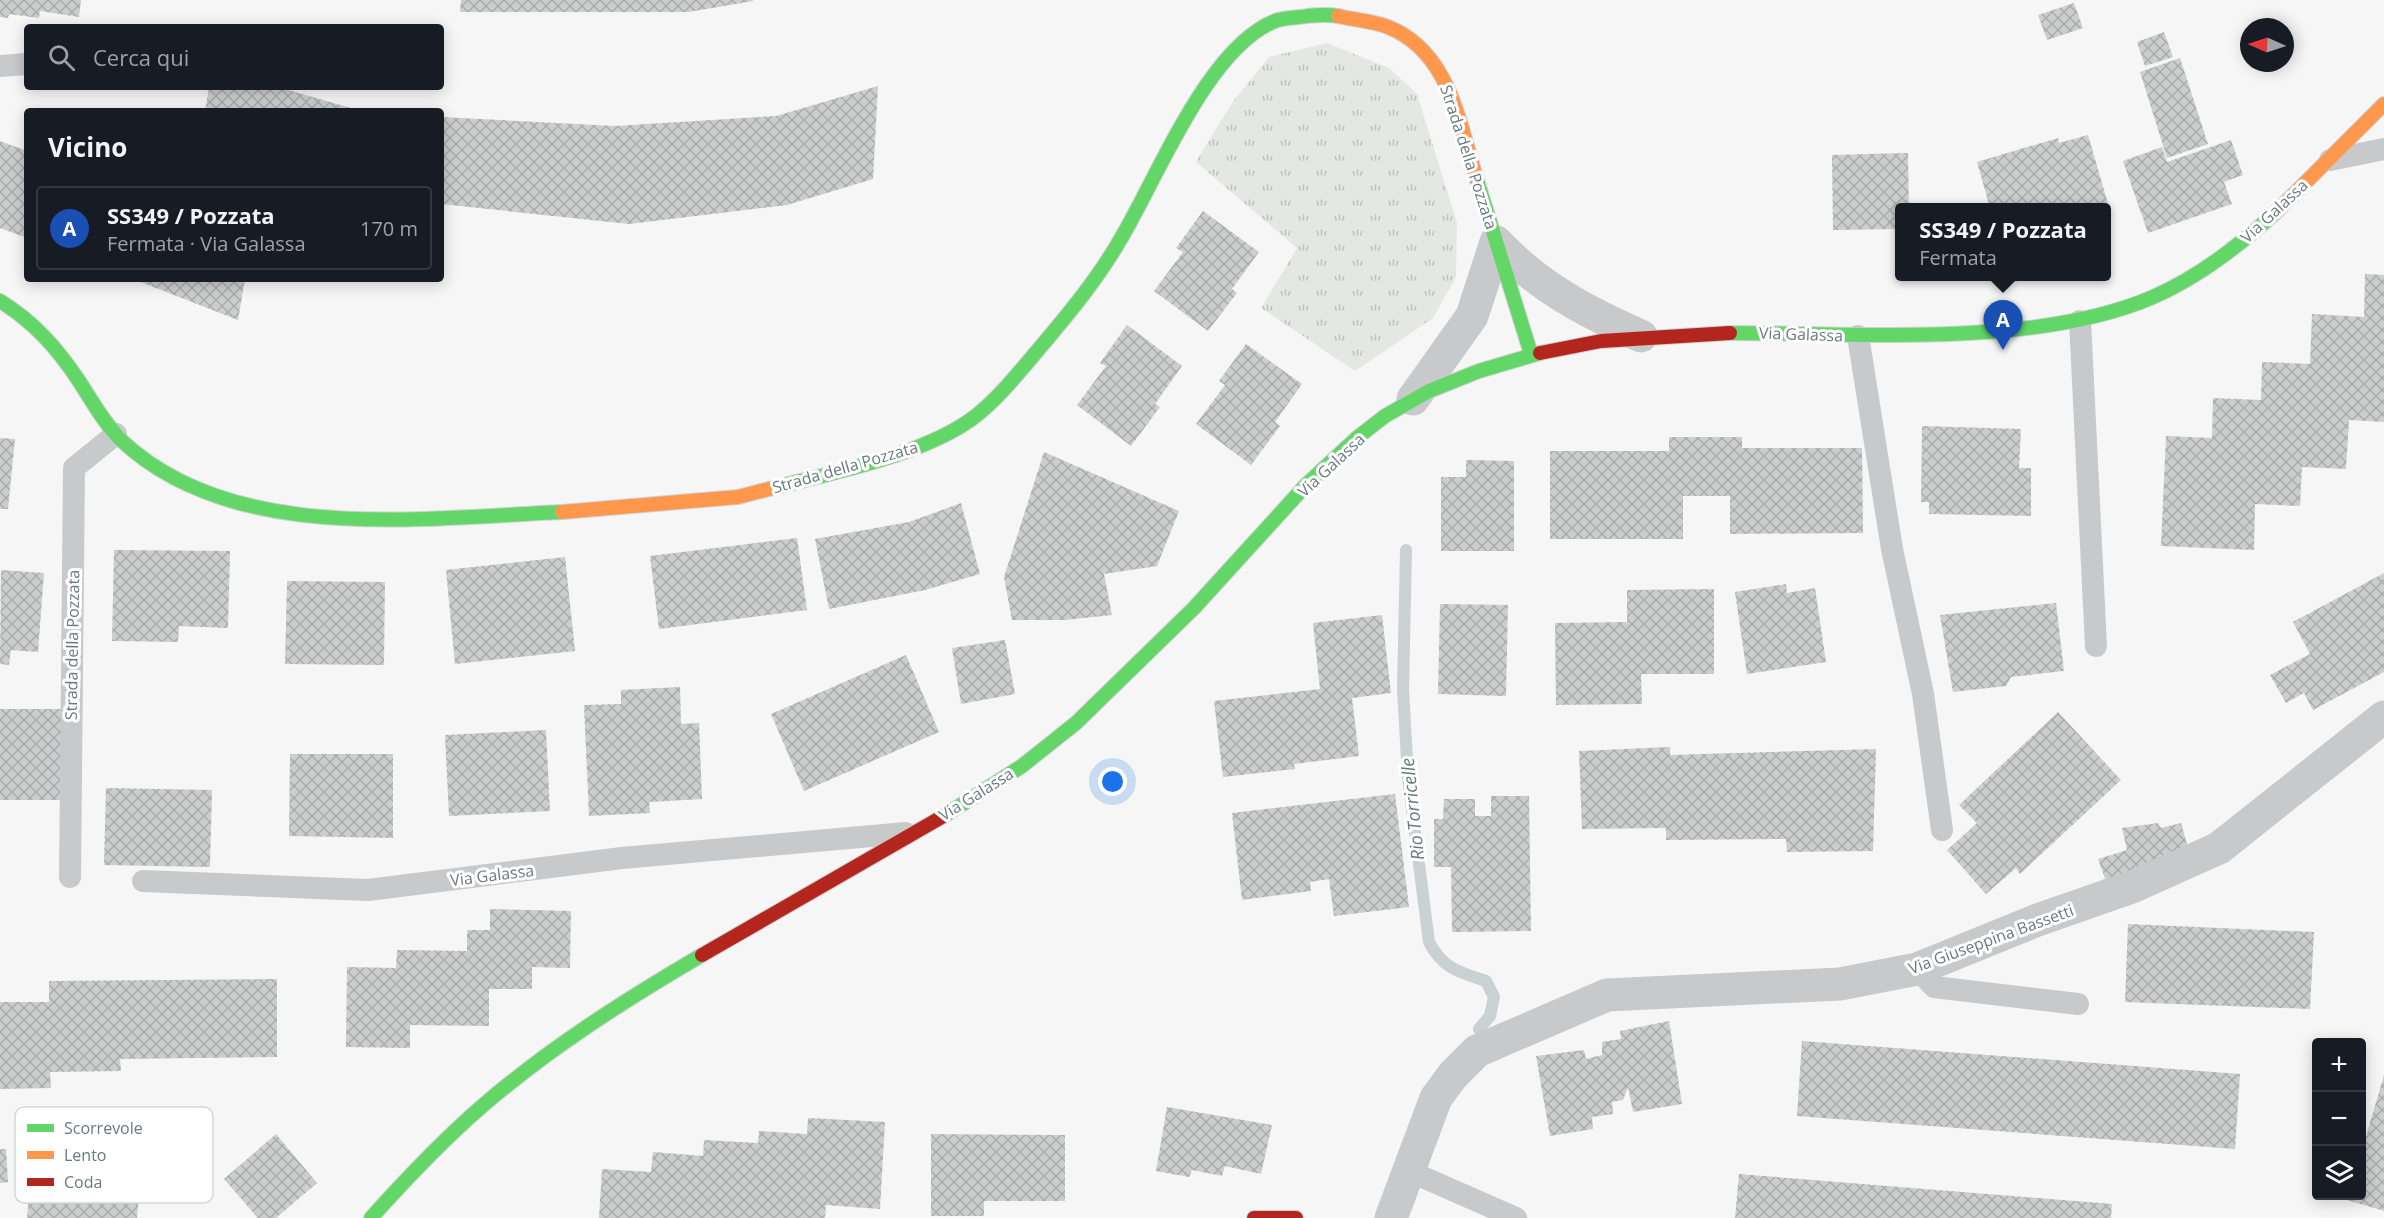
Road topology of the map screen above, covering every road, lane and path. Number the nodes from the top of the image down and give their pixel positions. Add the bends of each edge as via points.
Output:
1 (24, 64) edge
2 (0, 66) edge
3 (2384, 104) edge
4 (2384, 149) edge
5 (2329, 160) junction
6 (1496, 242) junction
7 (0, 301) edge
8 (2080, 321) junction
9 (1641, 336) junction
10 (1858, 336) junction
11 (1531, 354) junction
12 (1413, 399) junction
13 (116, 434) junction
14 (2096, 646) dead end
15 (2384, 717) edge
16 (1942, 830) dead end
17 (912, 833) junction
18 (70, 877) dead end
19 (143, 881) dead end
20 (1917, 969) junction
21 (2078, 1004) dead end
22 (1409, 1171) junction
23 (371, 1218) edge
24 (1254, 1218) edge
25 (1296, 1218) edge
26 (1391, 1218) edge
27 (1516, 1218) edge

1 - 2 lane
3 - 5 main road, Via Galassa
4 - 5 lane
5 - 8 main road, Via Galassa via 2231,250 2204,268 2177,285 2121,309
6 - 9 street, Strada della Pozzata via 1540,283
6 - 11 main road, Strada della Pozzata
6 - 12 street, Strada della Pozzata via 1472,316
6 - 13 main road, Strada della Pozzata via 1449,89 1421,46 1388,27 1328,14 1306,15 1276,20 1250,36 1216,71 1120,241 1078,303 976,416 923,445 860,466 738,497 579,511 382,520 248,506 189,486 136,452
7 - 13 main road, Strada della Pozzata via 22,312 45,332
8 - 10 main road, Via Galassa via 1957,333
8 - 14 lane
9 - 10 main road, Via Galassa via 1746,332
9 - 11 main road, Via Galassa
10 - 16 lane, Via Galassa via 1892,549 1923,694
11 - 12 main road, Via Galassa
12 - 17 main road, Via Galassa via 1343,451 1207,594 1065,733 988,789
13 - 18 lane, Strada della Pozzata via 74,468
15 - 20 street, Via Giuseppina Bassetti via 2219,848 2132,887
17 - 19 lane, Via Galassa via 622,858 368,891
17 - 23 main road, Via Galassa via 682,968 544,1055 405,1177
20 - 21 lane via 1934,987
20 - 22 street, Via Giuseppina Bassetti via 1840,984 1607,995 1477,1051 1436,1098
22 - 26 street, Via Giuseppina Bassetti
22 - 27 lane
24 - 25 main road

